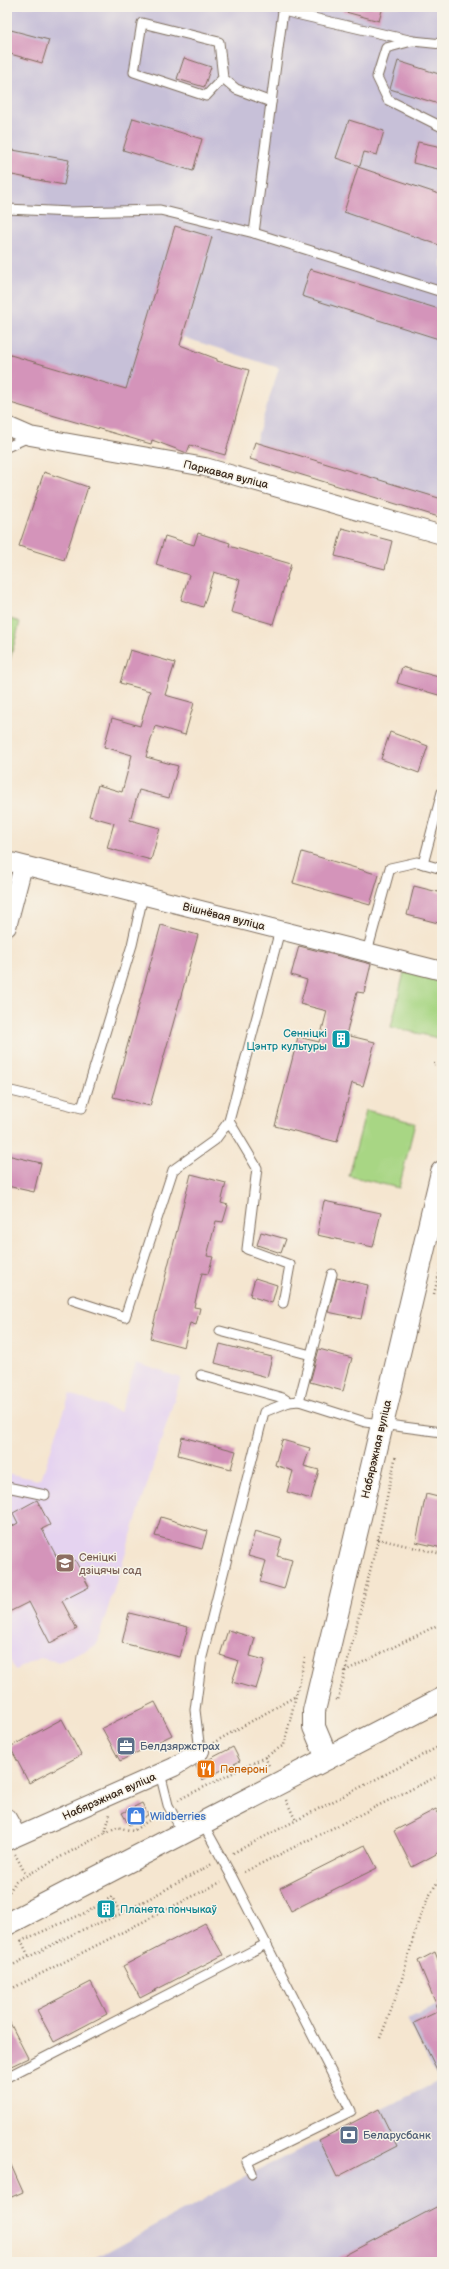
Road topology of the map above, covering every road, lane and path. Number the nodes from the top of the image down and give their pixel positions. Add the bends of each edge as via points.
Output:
1 (282, 9) edge
2 (413, 41) junction
3 (442, 44) edge
4 (223, 78) junction
5 (271, 102) junction
6 (442, 127) edge
7 (7, 209) edge
8 (254, 233) junction
9 (442, 292) edge
10 (7, 426) edge
11 (30, 436) junction
12 (7, 447) edge
13 (442, 535) edge
14 (442, 792) edge
15 (15, 864) edge
16 (423, 864) junction
17 (442, 869) edge
18 (144, 896) junction
19 (7, 927) edge
20 (280, 930) junction
21 (367, 952) junction
22 (442, 971) edge
23 (434, 1064) dead end
24 (442, 1065) edge
25 (7, 1090) edge
26 (229, 1121) junction
27 (442, 1172) edge
28 (442, 1262) edge
29 (332, 1274) dead end
30 (433, 1299) dead end
31 (73, 1300) dead end
32 (283, 1303) dead end
33 (220, 1331) dead end
34 (311, 1355) junction
35 (201, 1375) dead end
36 (299, 1401) junction
37 (289, 1402) junction
38 (392, 1426) junction
39 (442, 1432) edge
40 (7, 1487) edge
41 (45, 1495) dead end
42 (378, 1539) junction
43 (442, 1554) edge
44 (442, 1623) edge
45 (307, 1650) dead end
46 (345, 1671) junction
47 (306, 1697) junction
48 (442, 1699) edge
49 (200, 1751) junction
50 (327, 1758) junction
51 (160, 1773) junction
52 (116, 1792) junction
53 (168, 1805) junction
54 (7, 1818) edge
55 (203, 1824) junction
56 (105, 1834) junction
57 (183, 1834) junction
58 (11, 1839) edge
59 (26, 1875) junction
60 (442, 1876) edge
61 (7, 1895) edge
62 (121, 1914) dead end
63 (7, 1924) edge
64 (21, 1942) dead end
65 (266, 1944) junction
66 (380, 2038) dead end
67 (7, 2077) edge
68 (252, 2173) dead end

1 - 2 lane
1 - 5 lane
2 - 3 lane
2 - 6 lane via 386,48 376,77 388,100
4 - 4 lane via 219,42 142,23 134,72 206,96
4 - 5 lane via 236,89
5 - 8 lane
7 - 8 lane via 71,212 160,210
8 - 9 lane
10 - 11 street, Паркавая вуліца
11 - 12 lane
11 - 13 street, Паркавая вуліца via 205,467
14 - 16 lane
15 - 18 street, Вішнёвая вуліца
15 - 19 street
16 - 17 lane
16 - 21 lane via 417,862 390,868
18 - 20 street, Вішнёвая вуліца
18 - 25 lane via 132,945 82,1108
20 - 21 street, Вішнёвая вуліца
20 - 26 lane
21 - 22 street, Вішнёвая вуліца
23 - 24 path
26 - 31 lane via 215,1140 173,1170 125,1317
26 - 32 lane via 257,1168 247,1249 290,1266
27 - 38 street, Набярэжная вуліца
28 - 30 path
29 - 34 lane
33 - 34 lane
34 - 36 lane
35 - 37 lane via 283,1398
36 - 37 lane
36 - 38 lane via 364,1422
37 - 49 lane via 264,1412 202,1657 195,1710
38 - 39 lane
38 - 42 path
38 - 47 street, Набярэжная вуліца
40 - 41 lane
42 - 43 path
42 - 46 path
44 - 46 path
45 - 47 path
46 - 47 path via 338,1700
47 - 49 path
47 - 50 street, Набярэжная вуліца via 314,1727
47 - 53 path via 284,1745
48 - 50 street
49 - 51 street, Набярэжная вуліца
50 - 55 street
51 - 52 street, Набярэжная вуліца
51 - 53 lane
52 - 56 path
52 - 58 street, Набярэжная вуліца
53 - 56 path via 155,1818 133,1830 117,1827
53 - 57 lane
54 - 58 street
55 - 57 street
55 - 65 lane
56 - 59 path
57 - 63 street
58 - 59 path
59 - 61 path via 16,1881
60 - 66 path via 431,1890 416,1924 405,1970
62 - 64 path via 112,1898
65 - 67 lane
65 - 68 lane via 351,2111 247,2162

